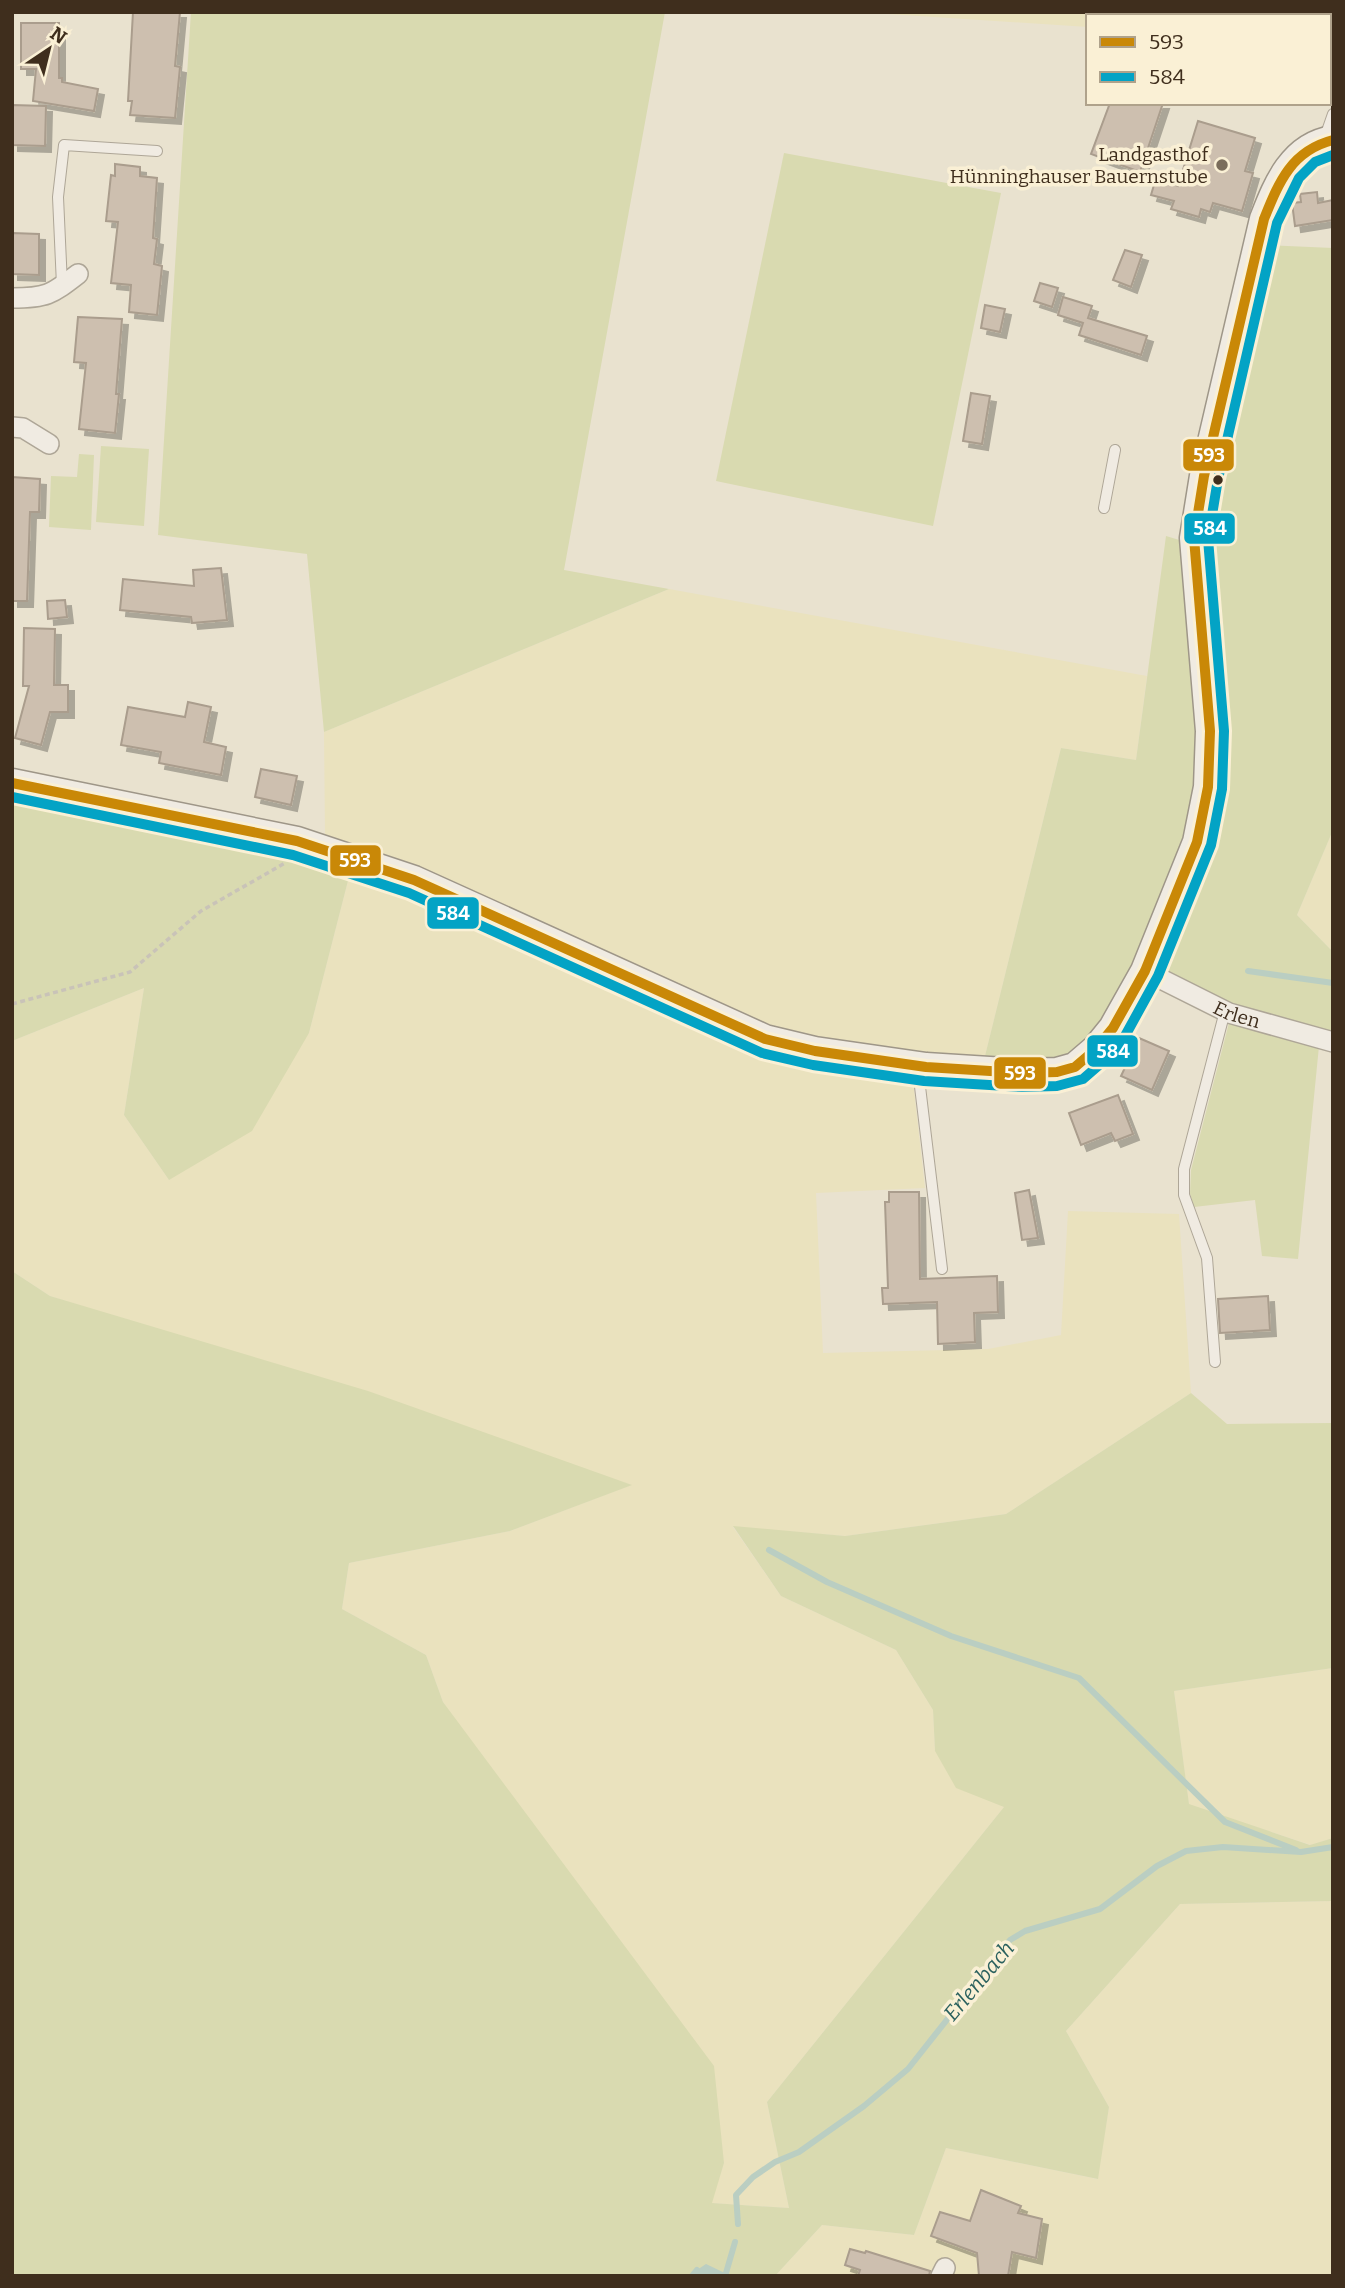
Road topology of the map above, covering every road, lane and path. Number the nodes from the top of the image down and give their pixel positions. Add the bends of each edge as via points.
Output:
1 (1333, 114) edge
2 (1328, 140) edge
3 (157, 151) dead end
4 (78, 274) dead end
5 (62, 286) junction
6 (12, 298) edge
7 (12, 428) edge
8 (49, 443) dead end
9 (1115, 450) dead end
10 (1104, 508) dead end
11 (12, 783) edge
12 (297, 842) junction
13 (1145, 971) junction
14 (12, 1003) edge
15 (1225, 1011) junction
16 (1333, 1042) edge
17 (918, 1066) junction
18 (942, 1269) dead end
19 (1215, 1362) dead end

1 - 2 lane
2 - 13 street via 1310,147 1294,161 1280,179 1264,219 1204,476 1194,538 1210,731 1208,788 1197,842
3 - 5 lane via 64,145 58,197
4 - 5 street
5 - 6 street via 41,298
7 - 8 street via 23,428
9 - 10 lane
11 - 12 street
12 - 14 path via 294,857 201,911 131,972
12 - 17 street via 414,880 765,1039
13 - 15 street, Erlen
13 - 17 street via 1114,1028 1076,1067 1023,1073
15 - 16 street, Erlen
15 - 19 lane via 1184,1168 1184,1195 1207,1258
17 - 18 lane

